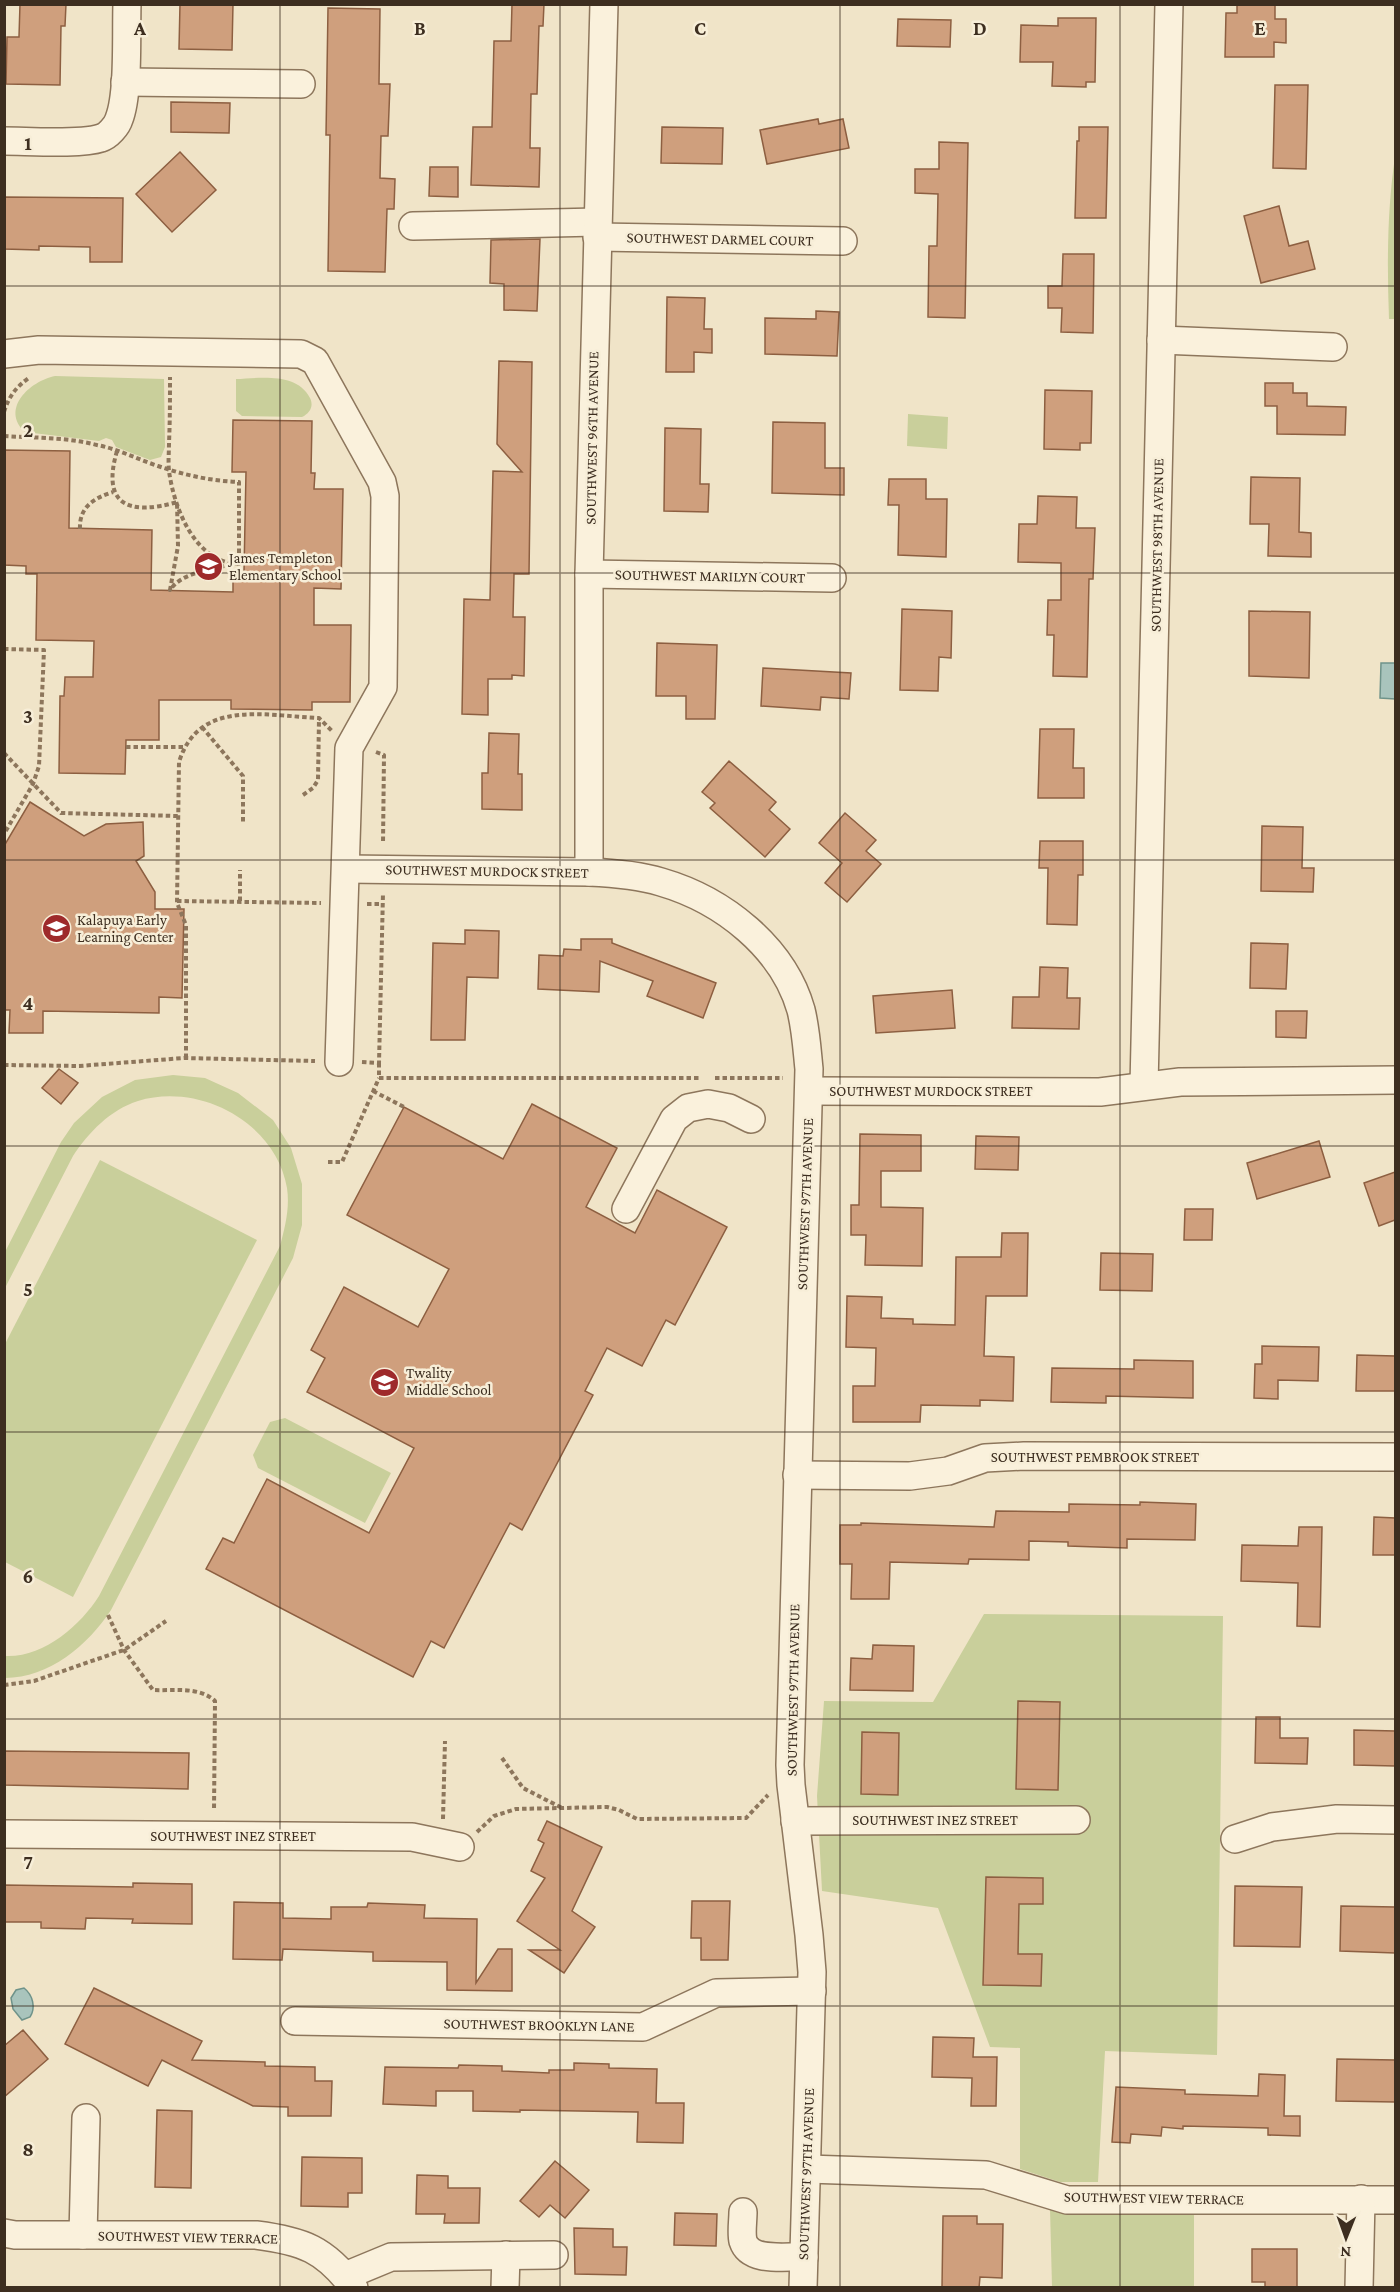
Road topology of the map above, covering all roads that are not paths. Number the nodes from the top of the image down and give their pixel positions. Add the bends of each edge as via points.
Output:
1 (127, 4) edge
2 (604, 4) edge
3 (1169, 4) edge
4 (125, 81) junction
5 (301, 84) dead end
6 (4, 141) edge
7 (413, 226) dead end
8 (597, 229) junction
9 (843, 242) dead end
10 (1161, 340) junction
11 (1333, 347) dead end
12 (4, 354) edge
13 (589, 574) junction
14 (832, 578) dead end
15 (346, 869) junction
16 (589, 872) junction
17 (339, 1062) road end
18 (1395, 1080) edge
19 (809, 1084) junction
20 (1144, 1086) junction
21 (751, 1119) dead end
22 (626, 1209) dead end
23 (1395, 1457) edge
24 (797, 1474) junction
25 (1076, 1820) dead end
26 (1395, 1820) edge
27 (795, 1821) junction
28 (4, 1834) edge
29 (1235, 1839) dead end
30 (460, 1847) road end
31 (812, 1991) junction
32 (295, 2021) dead end
33 (86, 2118) dead end
34 (808, 2169) junction
35 (1361, 2199) junction
36 (1395, 2199) edge
37 (743, 2212) dead end
38 (4, 2233) edge
39 (83, 2235) junction
40 (506, 2255) junction
41 (554, 2255) dead end
42 (804, 2257) junction
43 (350, 2282) edge
44 (505, 2288) edge
45 (803, 2288) edge
46 (1359, 2288) edge

1 - 4 street
2 - 8 street, SOUTHWEST 96TH AVENUE
3 - 10 street, SOUTHWEST 98TH AVENUE
4 - 5 street
4 - 6 street via 119,120 101,138
7 - 8 street, SOUTHWEST DARMEL COURT
8 - 9 street, SOUTHWEST DARMEL COURT
8 - 13 street, SOUTHWEST 96TH AVENUE
10 - 11 street
10 - 20 street, SOUTHWEST 98TH AVENUE
12 - 15 street via 39,350 301,354 315,361 382,482 385,496 383,687 349,748
13 - 14 street, SOUTHWEST MARILYN COURT
13 - 16 street, SOUTHWEST 96TH AVENUE
15 - 16 street, SOUTHWEST MURDOCK STREET via 389,858
15 - 17 street
16 - 19 street, SOUTHWEST MURDOCK STREET via 678,887 712,903 761,942 789,982 800,1010
18 - 20 street, SOUTHWEST MURDOCK STREET via 1180,1082
19 - 20 street, SOUTHWEST MURDOCK STREET via 1100,1092
19 - 24 street, SOUTHWEST 97TH AVENUE
21 - 22 street via 729,1108 708,1104 688,1108 674,1119
23 - 24 street, SOUTHWEST PEMBROOK STREET via 1024,1456 985,1458 948,1471 910,1476
24 - 27 street, SOUTHWEST 97TH AVENUE via 790,1749
25 - 27 street, SOUTHWEST INEZ STREET
26 - 29 street via 1337,1819 1272,1827
27 - 31 street, SOUTHWEST 97TH AVENUE
28 - 30 street, SOUTHWEST INEZ STREET via 412,1837
31 - 32 street, SOUTHWEST BROOKLYN LANE via 717,1994 643,2027
31 - 34 street, SOUTHWEST 97TH AVENUE
33 - 39 street
34 - 35 street, SOUTHWEST VIEW TERRACE via 986,2175 1067,2200
34 - 42 street, SOUTHWEST 97TH AVENUE
35 - 36 street, SOUTHWEST VIEW TERRACE
35 - 46 street
37 - 42 street via 743,2241 749,2251 759,2256
38 - 39 street, SOUTHWEST VIEW TERRACE
39 - 43 street, SOUTHWEST VIEW TERRACE via 256,2235 289,2239 330,2260
40 - 41 street
40 - 43 street via 391,2257
40 - 44 street
42 - 45 street, SOUTHWEST 97TH AVENUE

